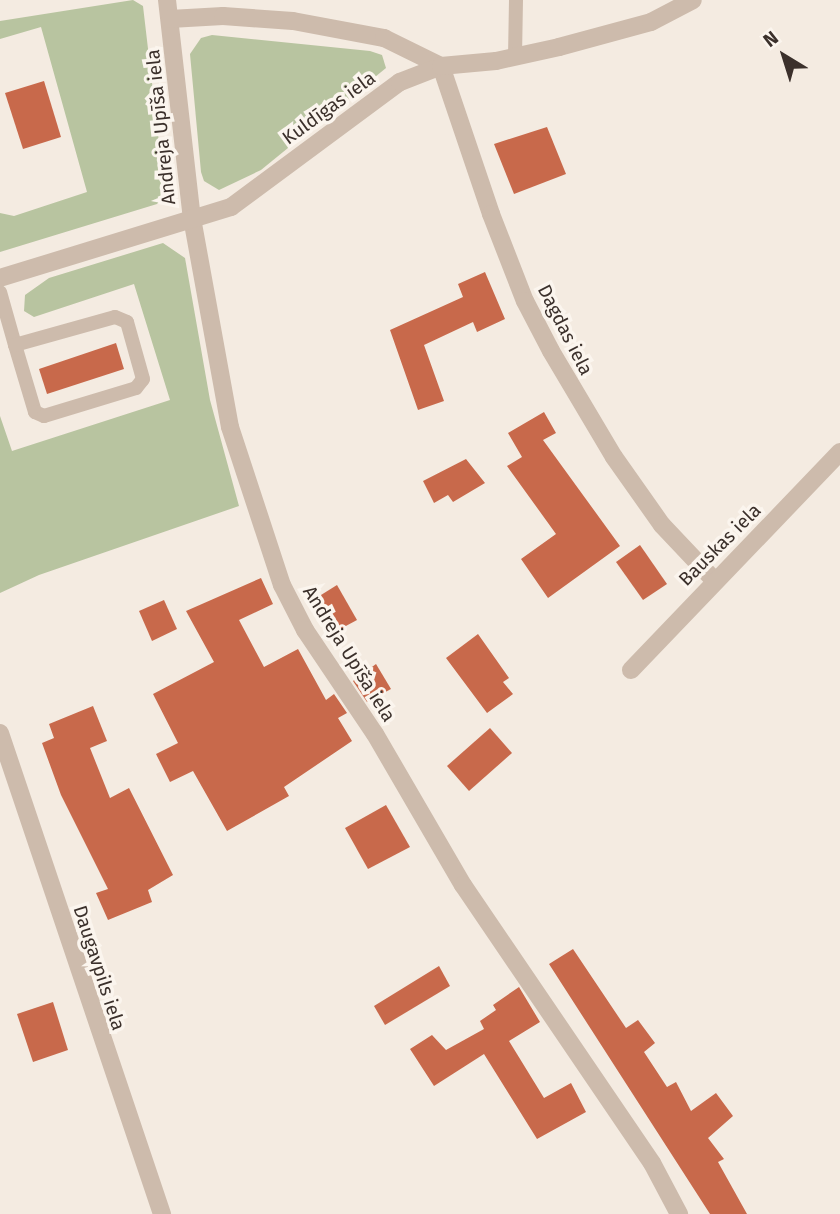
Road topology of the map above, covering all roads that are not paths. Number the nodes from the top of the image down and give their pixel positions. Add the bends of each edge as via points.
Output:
1 (167, 0) edge
2 (516, 0) edge
3 (693, 0) edge
4 (170, 19) junction
5 (515, 57) junction
6 (441, 66) junction
7 (192, 218) junction
8 (0, 278) edge
9 (0, 292) edge
10 (15, 345) junction
11 (840, 452) edge
12 (714, 580) junction
13 (631, 670) dead end
14 (0, 733) edge
15 (162, 1214) edge
16 (679, 1214) edge

1 - 4 street, Andreja Upīša iela
2 - 5 lane
3 - 5 street, Kuldīgas iela via 651,22
4 - 6 street via 223,16 293,21 384,38
4 - 7 street, Andreja Upīša iela
5 - 6 street, Kuldīgas iela
6 - 7 street, Kuldīgas iela via 400,82 231,207
6 - 12 street, Dagdas iela via 491,214 525,301 551,351 614,457 662,525
7 - 8 street, Kuldīgas iela
7 - 16 street, Andreja Upīša iela via 230,427 282,585 305,630 375,734 463,885 652,1163
9 - 10 lane
10 - 10 lane via 35,412 44,416 136,388 143,379 127,322 115,317
11 - 12 street, Bauskas iela
12 - 13 street, Bauskas iela
14 - 15 street, Daugavpils iela

